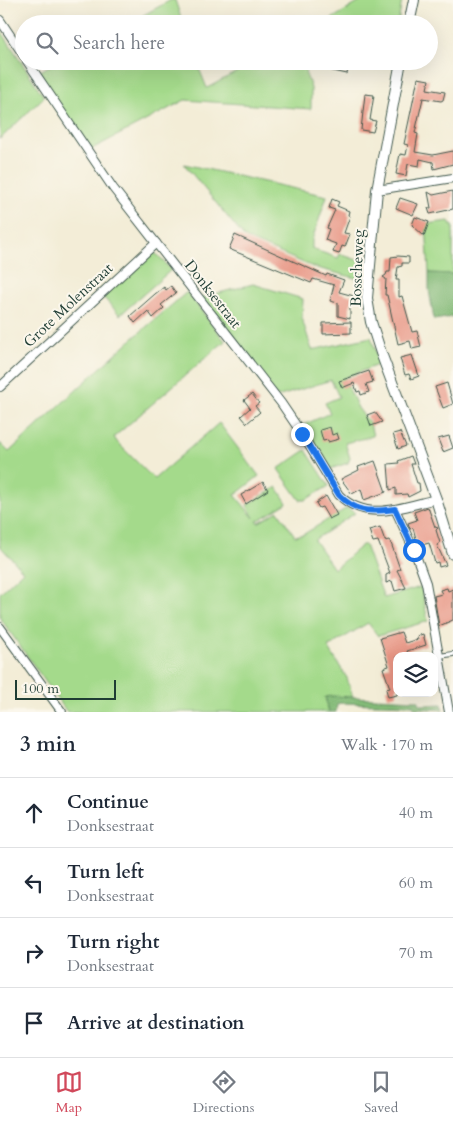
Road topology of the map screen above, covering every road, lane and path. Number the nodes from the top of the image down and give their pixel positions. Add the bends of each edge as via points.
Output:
1 (414, 0) edge
2 (411, 15) edge
3 (0, 20) edge
4 (15, 42) edge
5 (33, 70) edge
6 (399, 70) edge
7 (453, 178) edge
8 (377, 190) junction
9 (156, 243) junction
10 (0, 387) edge
11 (436, 499) junction
12 (395, 509) junction
13 (453, 554) edge
14 (0, 627) edge
15 (453, 654) edge
16 (439, 656) junction
17 (62, 712) edge
18 (449, 712) edge

1 - 2 street
3 - 4 street
5 - 9 street, Donksestraat via 85,149
6 - 8 street, Bosscheweg
7 - 8 street
8 - 11 street, Bosscheweg via 367,298 371,322
9 - 10 street, Grote Molenstraat
9 - 12 street, Donksestraat via 281,403 347,504 365,511
11 - 12 street, Donksestraat
11 - 13 street, Bosscheweg
12 - 16 street via 426,583
14 - 17 street
15 - 16 lane
16 - 18 street

